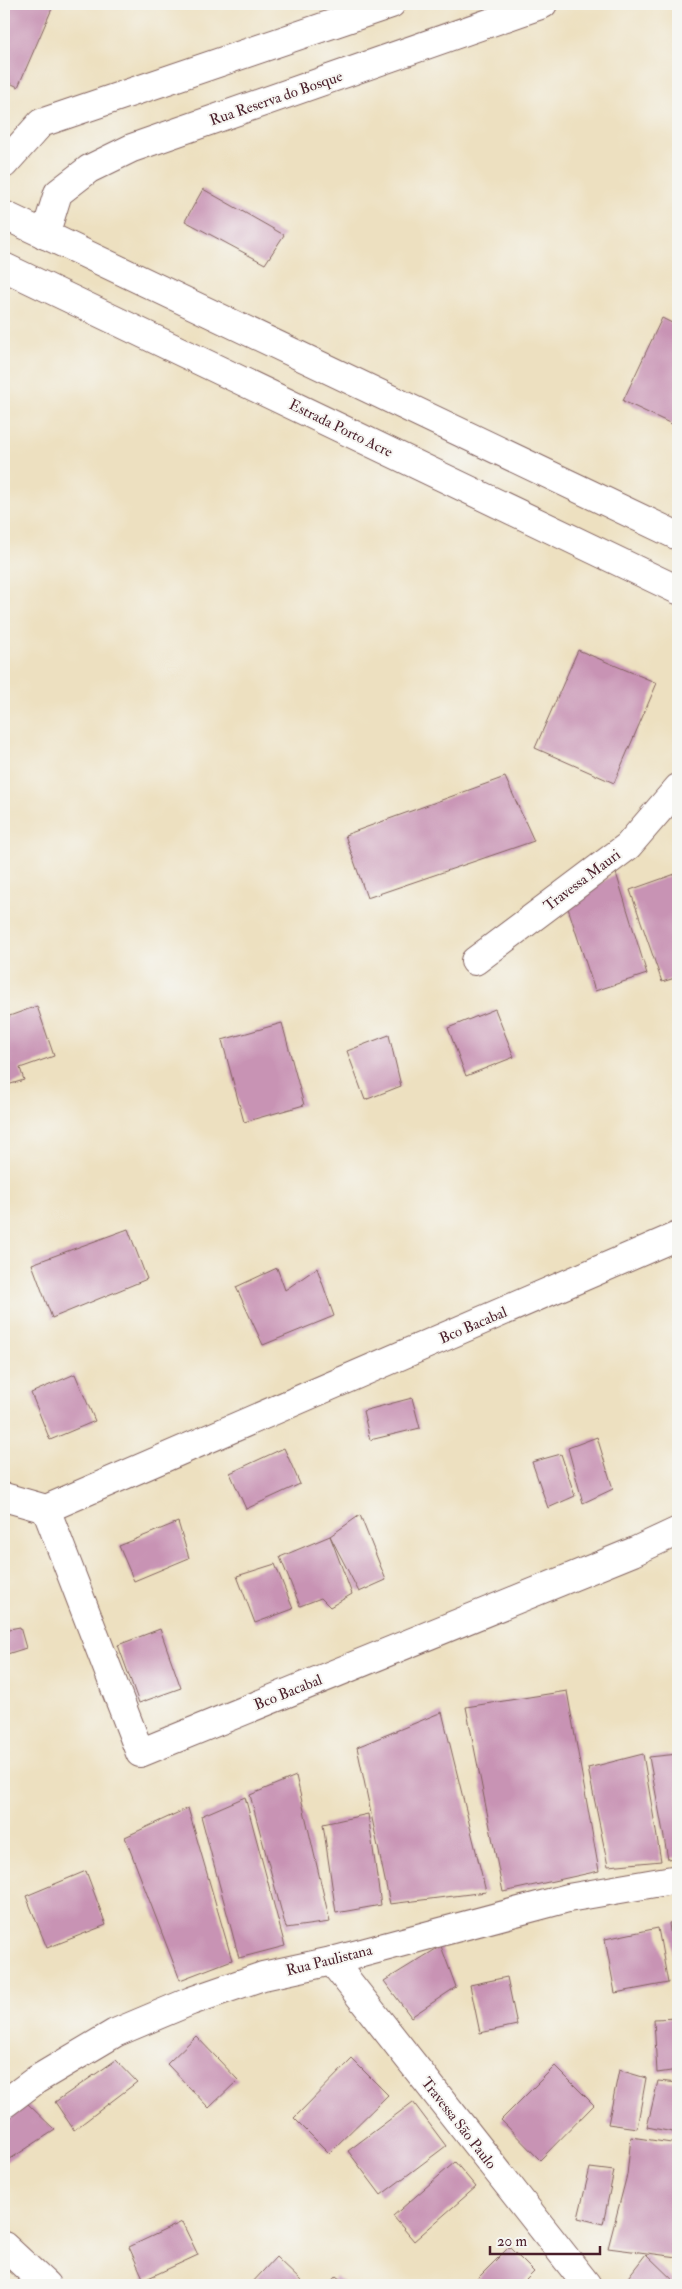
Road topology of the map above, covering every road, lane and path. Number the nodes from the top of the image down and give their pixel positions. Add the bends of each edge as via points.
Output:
1 (391, 4) edge
2 (543, 4) edge
3 (4, 164) edge
4 (4, 215) edge
5 (45, 235) junction
6 (4, 267) edge
7 (678, 536) edge
8 (678, 590) edge
9 (678, 788) edge
10 (475, 961) dead end
11 (678, 1241) edge
12 (4, 1497) edge
13 (46, 1509) junction
14 (678, 1531) edge
15 (678, 1879) edge
16 (332, 1961) junction
17 (4, 2104) edge
18 (4, 2246) edge
19 (46, 2285) edge
20 (587, 2285) edge

1 - 3 street via 41,123
2 - 5 street, Rua Reserva do Bosque via 124,152 89,169 58,193
4 - 5 street
5 - 7 street
6 - 8 street, Estrada Porto Acre
9 - 10 street, Travessa Mauri via 628,846
11 - 13 street, Bco Bacabal via 675,1237
12 - 13 street
13 - 14 street, Bco Bacabal via 140,1754
15 - 16 street, Rua Paulistana via 568,1898
16 - 17 street, Rua Paulistana via 263,1976 191,2001 115,2033 36,2080
16 - 20 street, Travessa São Paulo
18 - 19 street

